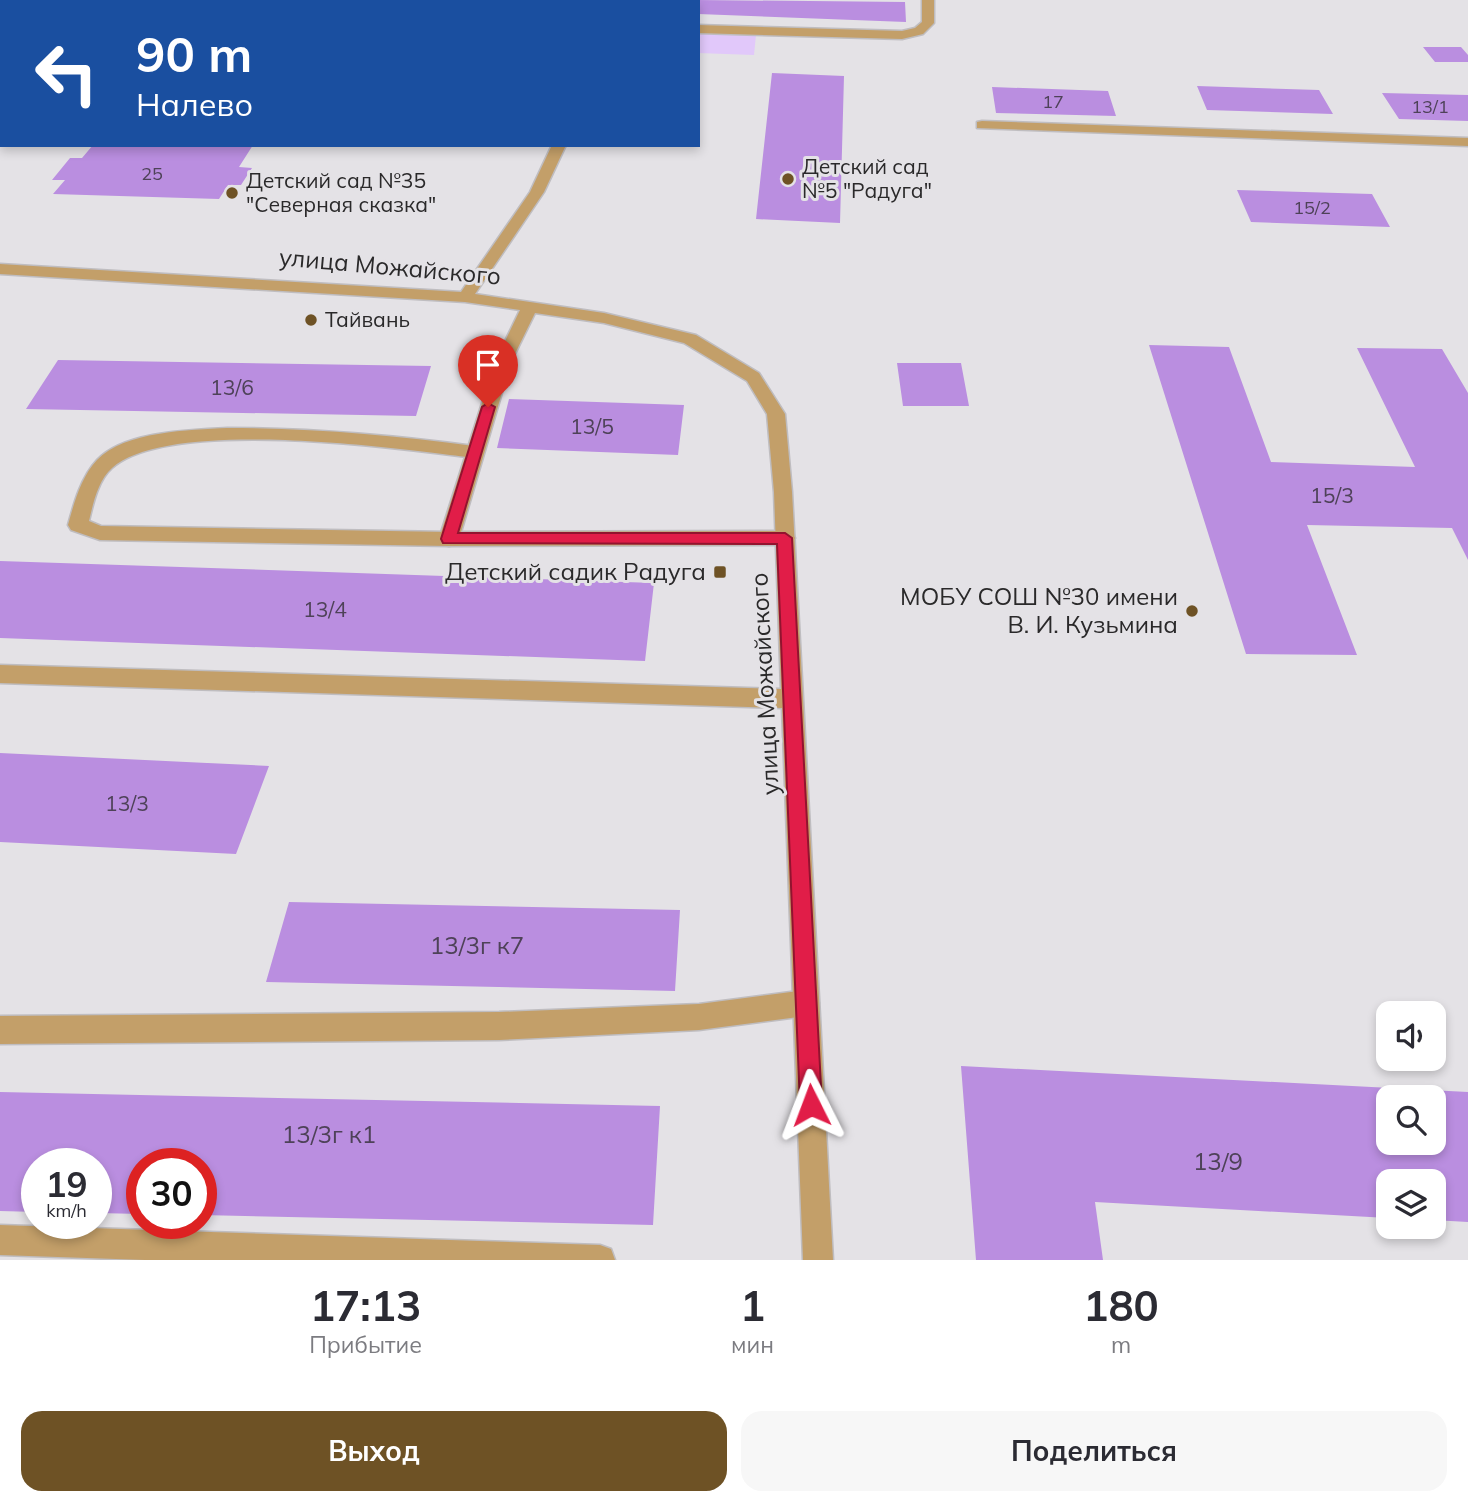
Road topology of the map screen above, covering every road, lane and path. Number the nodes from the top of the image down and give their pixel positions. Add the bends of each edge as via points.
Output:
1 (928, 0) edge
2 (700, 29) edge
3 (982, 125) dead end
4 (1468, 142) edge
5 (558, 147) edge
6 (0, 269) edge
7 (466, 297) junction
8 (530, 307) junction
9 (474, 452) junction
10 (785, 538) junction
11 (449, 539) junction
12 (0, 674) edge
13 (792, 699) junction
14 (806, 1003) junction
15 (0, 1030) edge
16 (0, 1240) edge
17 (600, 1260) edge
18 (818, 1260) edge

1 - 2 street via 928,23 902,35
3 - 4 street
5 - 7 street via 537,192
6 - 7 street, улица Можайского
7 - 8 street, улица Можайского
8 - 9 street via 503,362
8 - 10 street, улица Можайского via 604,318 690,340 753,377 776,414
9 - 11 street
9 - 11 street via 306,436 184,435 137,444 105,462 84,499 78,525 100,533
10 - 11 street
10 - 13 street, улица Можайского
12 - 13 street
13 - 14 street, улица Можайского
14 - 15 street via 699,1017 499,1026
14 - 18 street, улица Можайского
16 - 17 street

